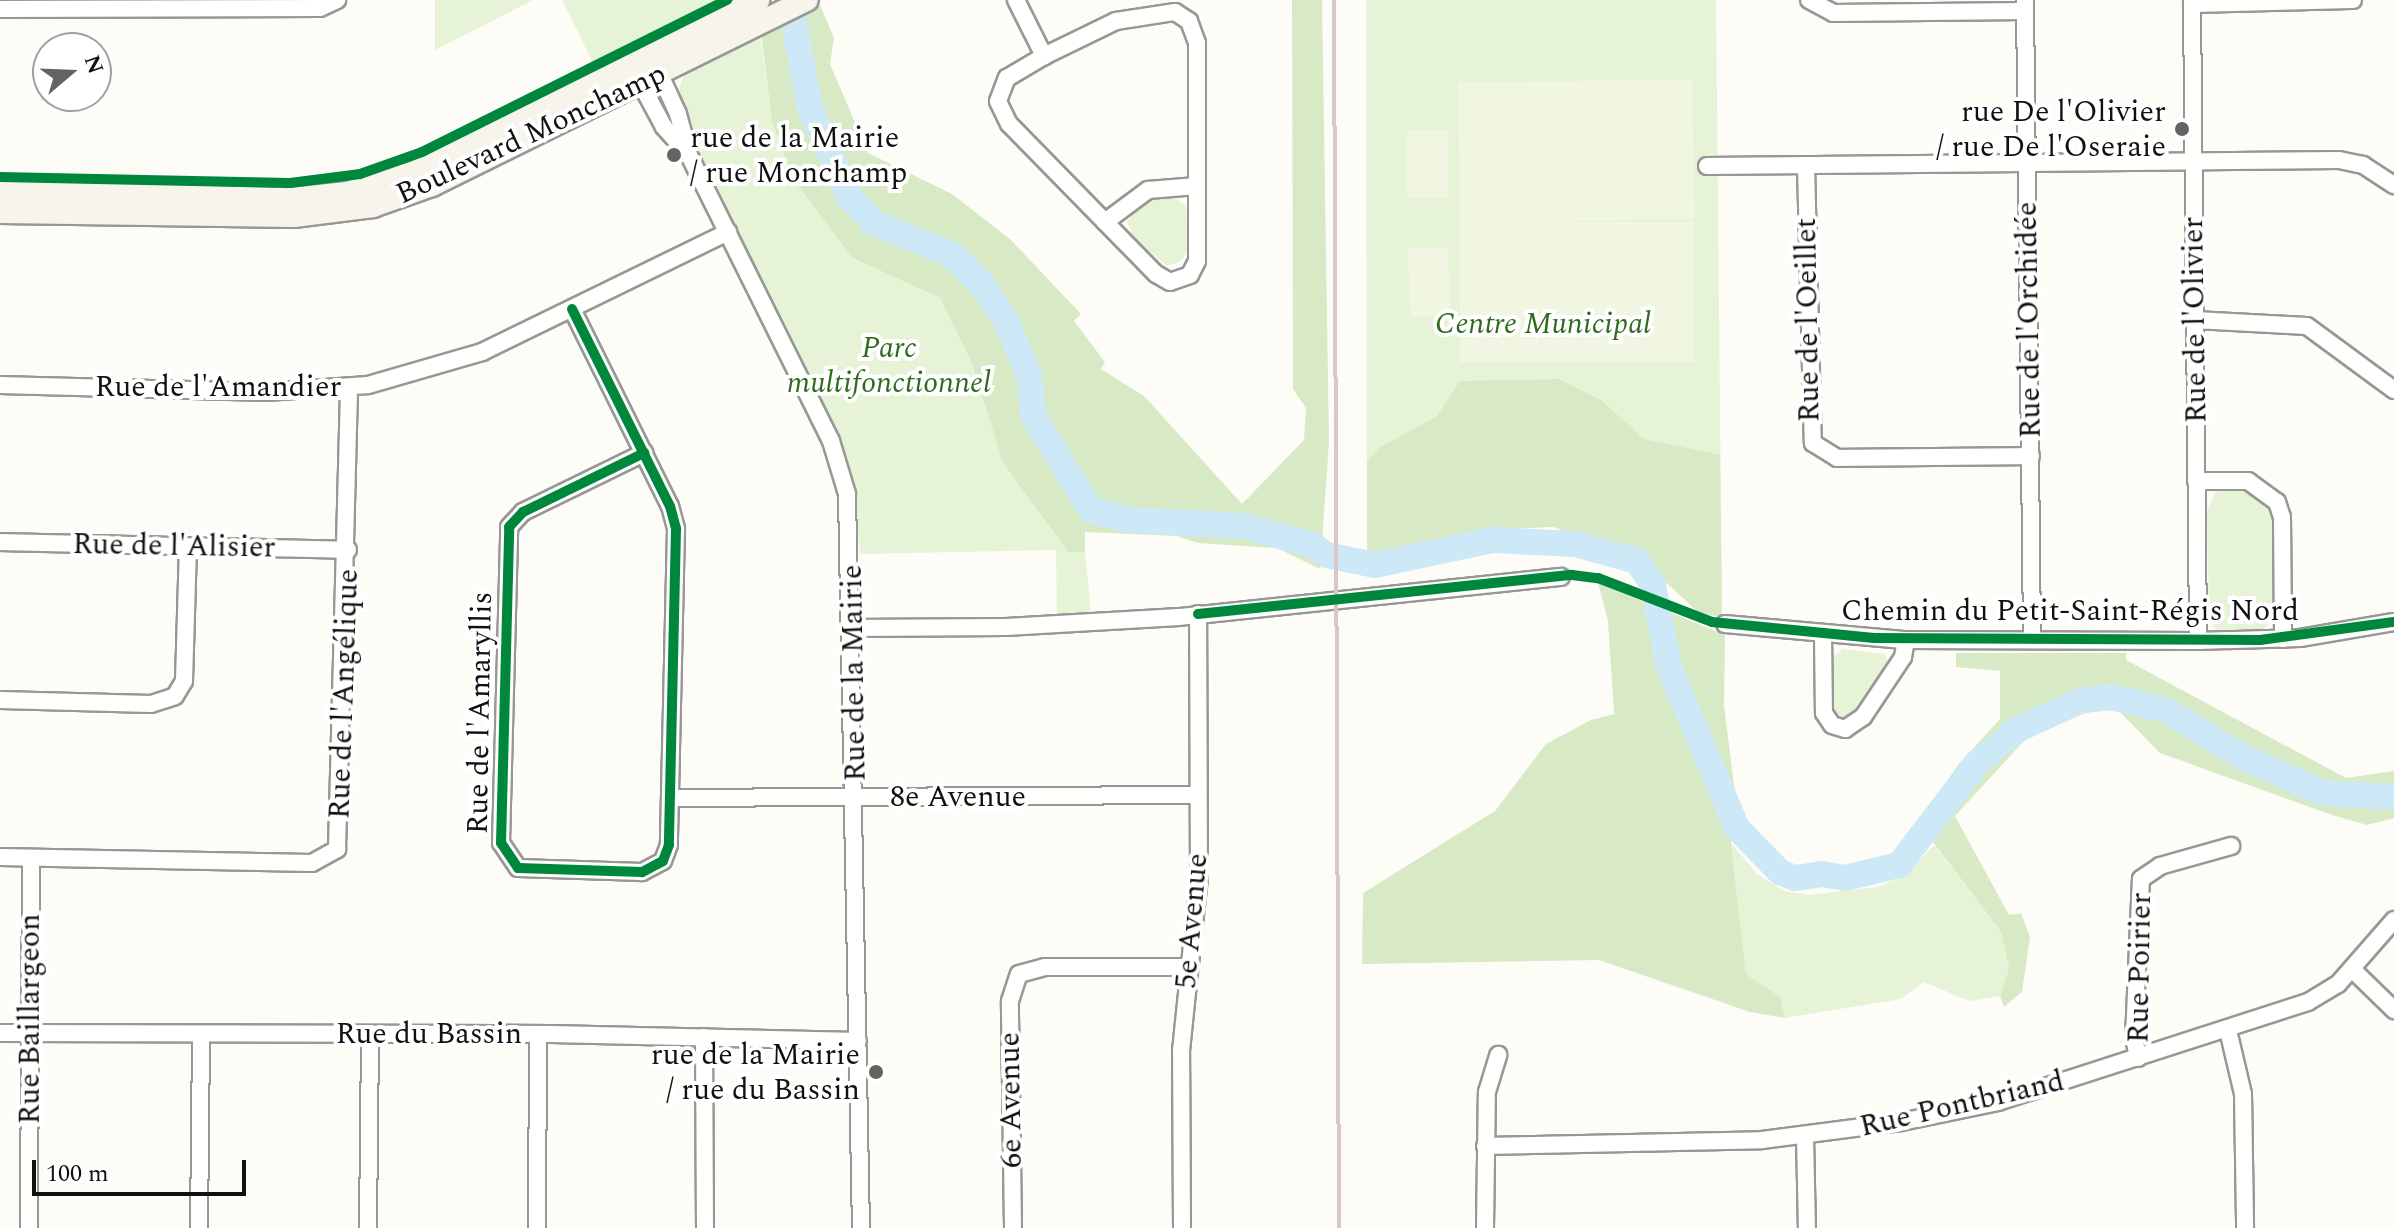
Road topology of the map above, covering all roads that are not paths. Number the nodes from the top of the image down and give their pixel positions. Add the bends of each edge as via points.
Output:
1 (337, 0) edge
2 (758, 0) edge
3 (807, 0) edge
4 (1016, 0) edge
5 (1809, 0) edge
6 (2353, 0) edge
7 (2192, 2) edge
8 (2025, 5) edge
9 (0, 9) edge
10 (1044, 56) junction
11 (645, 68) junction
12 (2193, 162) junction
13 (2027, 163) junction
14 (1806, 165) junction
15 (1707, 166) dead end
16 (2394, 185) edge
17 (1197, 186) junction
18 (0, 191) edge
19 (0, 212) edge
20 (1105, 222) junction
21 (728, 232) junction
22 (572, 309) junction
23 (2195, 320) junction
24 (0, 385) edge
25 (349, 388) junction
26 (2394, 390) edge
27 (644, 453) junction
28 (2031, 456) junction
29 (2196, 481) junction
30 (0, 542) edge
31 (188, 547) junction
32 (348, 550) junction
33 (1561, 577) dead end
34 (1198, 614) junction
35 (2394, 622) edge
36 (1725, 624) dead end
37 (853, 628) junction
38 (1823, 634) junction
39 (2283, 639) junction
40 (1906, 640) junction
41 (2032, 640) junction
42 (2198, 641) junction
43 (0, 700) edge
44 (1198, 795) junction
45 (855, 797) junction
46 (670, 798) junction
47 (2231, 846) dead end
48 (0, 857) edge
49 (31, 858) junction
50 (2394, 920) edge
51 (1189, 967) junction
52 (2352, 969) junction
53 (2394, 1010) edge
54 (2228, 1030) junction
55 (29, 1032) junction
56 (0, 1033) edge
57 (201, 1034) junction
58 (538, 1034) junction
59 (370, 1035) junction
60 (704, 1037) junction
61 (858, 1041) junction
62 (1498, 1055) dead end
63 (2138, 1058) junction
64 (1805, 1136) junction
65 (1485, 1146) junction
66 (29, 1228) edge
67 (199, 1228) edge
68 (368, 1228) edge
69 (537, 1228) edge
70 (705, 1228) edge
71 (861, 1228) edge
72 (1013, 1228) edge
73 (1182, 1228) edge
74 (1485, 1228) edge
75 (1807, 1228) edge
76 (2245, 1228) edge

1 - 9 street via 320,8
2 - 11 street, Boulevard Monchamp
3 - 11 street, Boulevard Monchamp
4 - 10 street
5 - 8 street via 1833,13
6 - 7 street
7 - 12 street, Rue de l'Olivier
8 - 13 street, Rue de l'Orchidée
10 - 17 street via 1132,17 1169,11 1185,17 1197,43
10 - 20 street via 1007,78 1000,109
11 - 18 street, Boulevard Monchamp via 415,172 347,193 281,199
11 - 19 street, Boulevard Monchamp via 432,185 357,209 268,216
11 - 21 street, Rue de la Mairie
12 - 13 street
12 - 16 street via 2341,160 2363,165
12 - 23 street, Rue de l'Olivier
13 - 14 street
13 - 28 street, Rue de l'Orchidée
14 - 15 street
14 - 28 street, Rue de l'Oeillet via 1808,429 1813,443 1837,458
17 - 20 street via 1148,190
17 - 20 street via 1197,261 1184,279 1163,280
21 - 22 street, Rue de l'Amandier
21 - 37 street, Rue de la Mairie via 841,467 851,526
22 - 25 street, Rue de l'Amandier via 465,359
22 - 27 street, Rue de l'Amaryllis
23 - 26 street via 2307,326
23 - 29 street, Rue de l'Olivier
24 - 25 street, Rue de l'Amandier via 267,392
25 - 32 street, Rue de l'Angélique
27 - 46 street, Rue de l'Amaryllis via 676,529
27 - 46 street, Rue de l'Amaryllis via 523,512 509,527 502,850 513,865 525,869 649,870 667,854
28 - 41 street, Rue de l'Orchidée
29 - 39 street via 2248,481 2277,502 2282,517
29 - 42 street, Rue de l'Olivier
30 - 31 street, Rue de l'Alisier
31 - 32 street, Rue de l'Alisier
31 - 43 street via 184,681 175,696 151,704
32 - 49 street, Rue de l'Angélique via 341,828 331,857 312,863
33 - 34 street
34 - 37 street via 1019,627
34 - 44 street, 5e Avenue
35 - 39 street, Chemin du Petit-Saint-Régis Nord
36 - 38 street, Chemin du Petit-Saint-Régis Nord
37 - 45 street, Rue de la Mairie
38 - 40 street, Chemin du Petit-Saint-Régis Nord
38 - 40 street via 1824,713 1832,725 1845,729 1859,723 1895,671
39 - 42 street, Chemin du Petit-Saint-Régis Nord
40 - 41 street, Chemin du Petit-Saint-Régis Nord
41 - 42 street, Chemin du Petit-Saint-Régis Nord
44 - 45 street, 8e Avenue
44 - 51 street, 5e Avenue via 1199,878
45 - 46 street, 8e Avenue
45 - 61 street, Rue de la Mairie
47 - 63 street, Rue Poirier via 2160,866 2141,879 2134,1024
48 - 49 street, Rue de l'Angélique
49 - 55 street, Rue Baillargeon
50 - 52 street, Rue Pontbriand
51 - 72 street, 6e Avenue via 1045,967 1019,974 1010,1001
51 - 73 street, 5e Avenue via 1181,1051
52 - 53 street
52 - 54 street, Rue Pontbriand via 2308,1002
54 - 63 street, Rue Pontbriand
54 - 76 street via 2243,1094
55 - 56 street, Rue du Bassin
55 - 57 street, Rue du Bassin
55 - 66 street, Rue Baillargeon
57 - 59 street, Rue du Bassin
57 - 67 street
58 - 59 street, Rue du Bassin
58 - 60 street, Rue du Bassin
58 - 69 street
59 - 68 street
60 - 61 street, Rue du Bassin
60 - 70 street
61 - 71 street, Rue de la Mairie
62 - 65 street via 1487,1092
63 - 64 street, Rue Pontbriand via 1951,1113
64 - 65 street, Rue Pontbriand via 1692,1145
64 - 75 street
65 - 74 street

